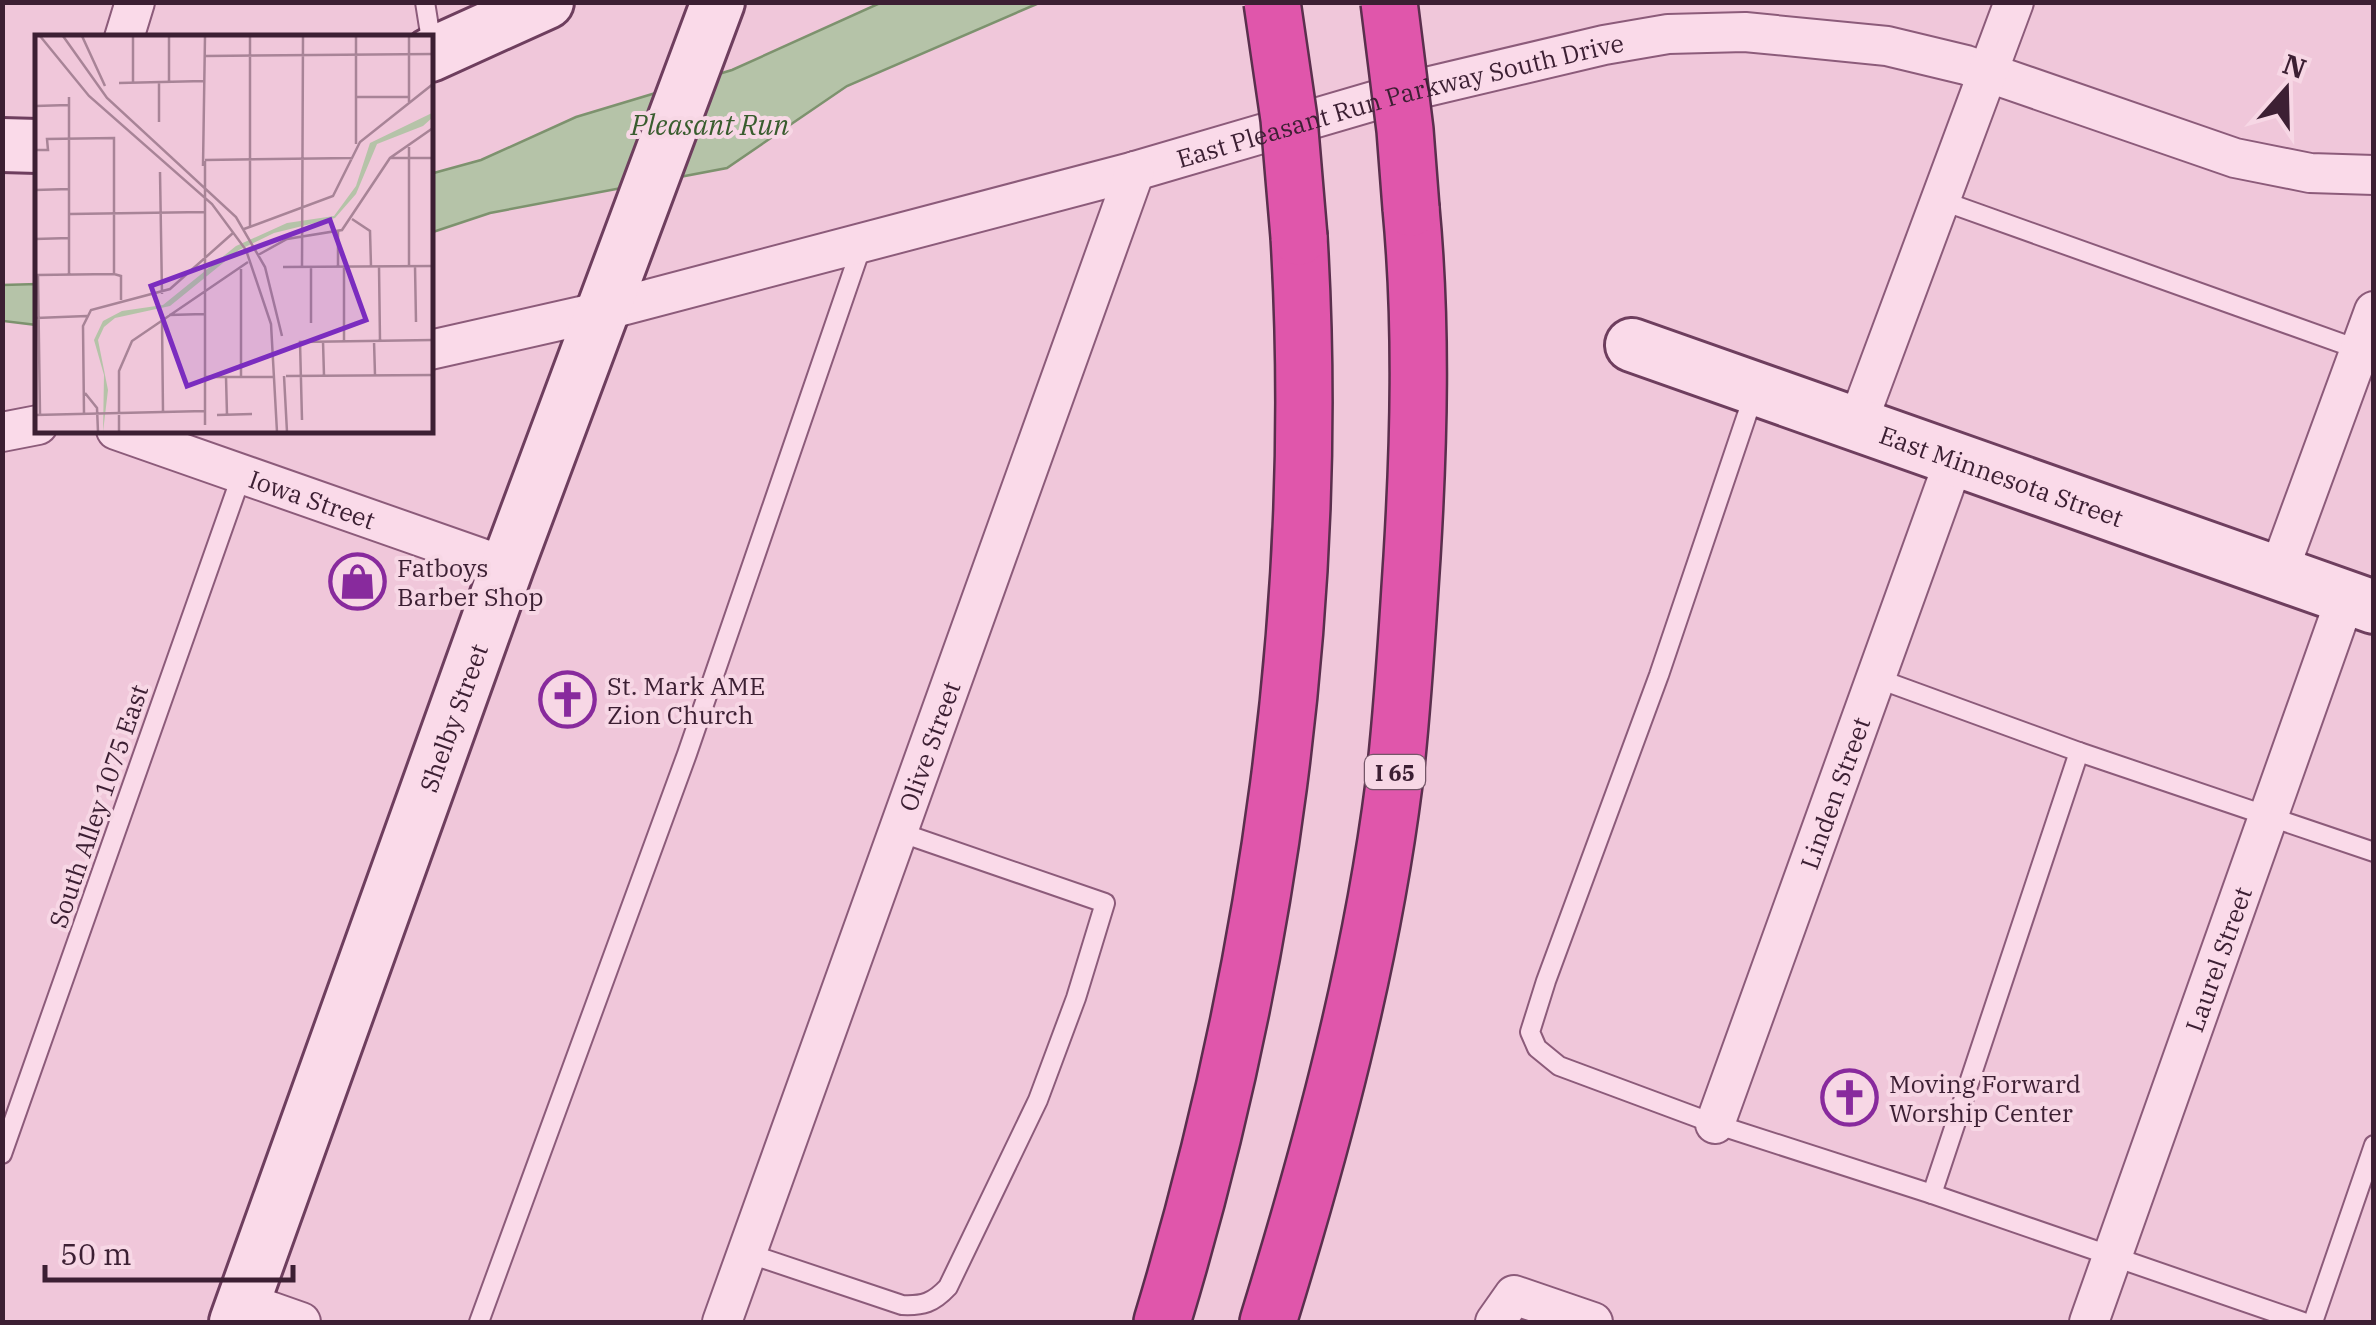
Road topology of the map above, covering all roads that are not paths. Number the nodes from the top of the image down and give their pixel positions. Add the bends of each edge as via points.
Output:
1 (135, 2) edge
2 (426, 2) edge
3 (546, 2) edge
4 (1272, 2) edge
5 (1388, 2) edge
6 (2014, 2) edge
7 (710, 26) edge
8 (125, 35) edge
9 (430, 35) edge
10 (432, 54) edge
11 (1987, 74) junction
12 (2, 145) edge
13 (35, 146) edge
14 (1136, 171) junction
15 (2374, 175) edge
16 (1940, 200) junction
17 (863, 242) junction
18 (603, 311) junction
19 (2374, 311) edge
20 (1632, 345) dead end
21 (432, 350) edge
22 (2366, 352) edge
23 (1756, 389) junction
24 (1857, 424) junction
25 (35, 426) edge
26 (2, 432) edge
27 (122, 432) edge
28 (1955, 458) junction
29 (242, 474) junction
30 (508, 567) junction
31 (2278, 573) junction
32 (2360, 602) edge
33 (1876, 678) junction
34 (2080, 752) junction
35 (2269, 817) junction
36 (898, 832) junction
37 (2374, 852) edge
38 (1715, 1124) junction
39 (2374, 1145) edge
40 (2, 1154) edge
41 (1932, 1194) junction
42 (748, 1253) junction
43 (2113, 1258) junction
44 (1504, 1309) edge
45 (240, 1312) edge
46 (301, 1322) edge
47 (480, 1322) edge
48 (722, 1322) edge
49 (1162, 1322) edge
50 (1268, 1322) edge
51 (1593, 1322) edge
52 (2089, 1322) edge
53 (2303, 1322) edge
54 (2313, 1322) edge

1 - 8 street
2 - 9 lane
3 - 10 main road
4 - 49 highway, bridge via 1300,237 1305,410 1294,629 1277,799 1238,1028
5 - 50 highway, I 65, bridge via 1416,264 1418,457 1394,782 1350,1017 1306,1200
6 - 11 street
7 - 18 main road, Shelby Street
11 - 14 street, East Pleasant Run Parkway South Drive via 1917,52 1840,40 1668,34 1401,93
11 - 15 street, East Pleasant Run Parkway South Drive via 2235,158 2310,173
11 - 16 street
12 - 13 main road
14 - 17 street, East Pleasant Run Parkway South Drive
14 - 36 street, Olive Street
16 - 22 lane
16 - 24 street
17 - 18 street, East Pleasant Run Parkway South Drive
17 - 47 lane via 687,754
18 - 21 street, East Pleasant Run Parkway South Drive
18 - 30 main road, Shelby Street
19 - 22 street
20 - 23 main road, East Minnesota Street
22 - 31 street
23 - 24 main road, East Minnesota Street
23 - 38 lane via 1530,1032 1537,1048 1559,1066
24 - 28 main road, East Minnesota Street
25 - 26 street
27 - 29 street, Iowa Street
28 - 31 main road, East Minnesota Street
28 - 33 street, Linden Street
29 - 30 street, Iowa Street
29 - 40 lane, South Alley 1075 East
30 - 45 main road, Shelby Street
31 - 32 main road, East Minnesota Street
32 - 35 street, Laurel Street
33 - 34 lane
33 - 38 street, Linden Street
34 - 35 lane
34 - 41 lane
35 - 37 lane
35 - 43 street, Laurel Street
36 - 42 street, Olive Street
36 - 42 lane via 1105,904 1076,998 1038,1100 948,1287 936,1299 902,1306
38 - 41 lane
39 - 54 lane
41 - 43 lane
42 - 48 street, Olive Street
43 - 52 street, Laurel Street
43 - 53 lane
44 - 51 street
45 - 46 street

